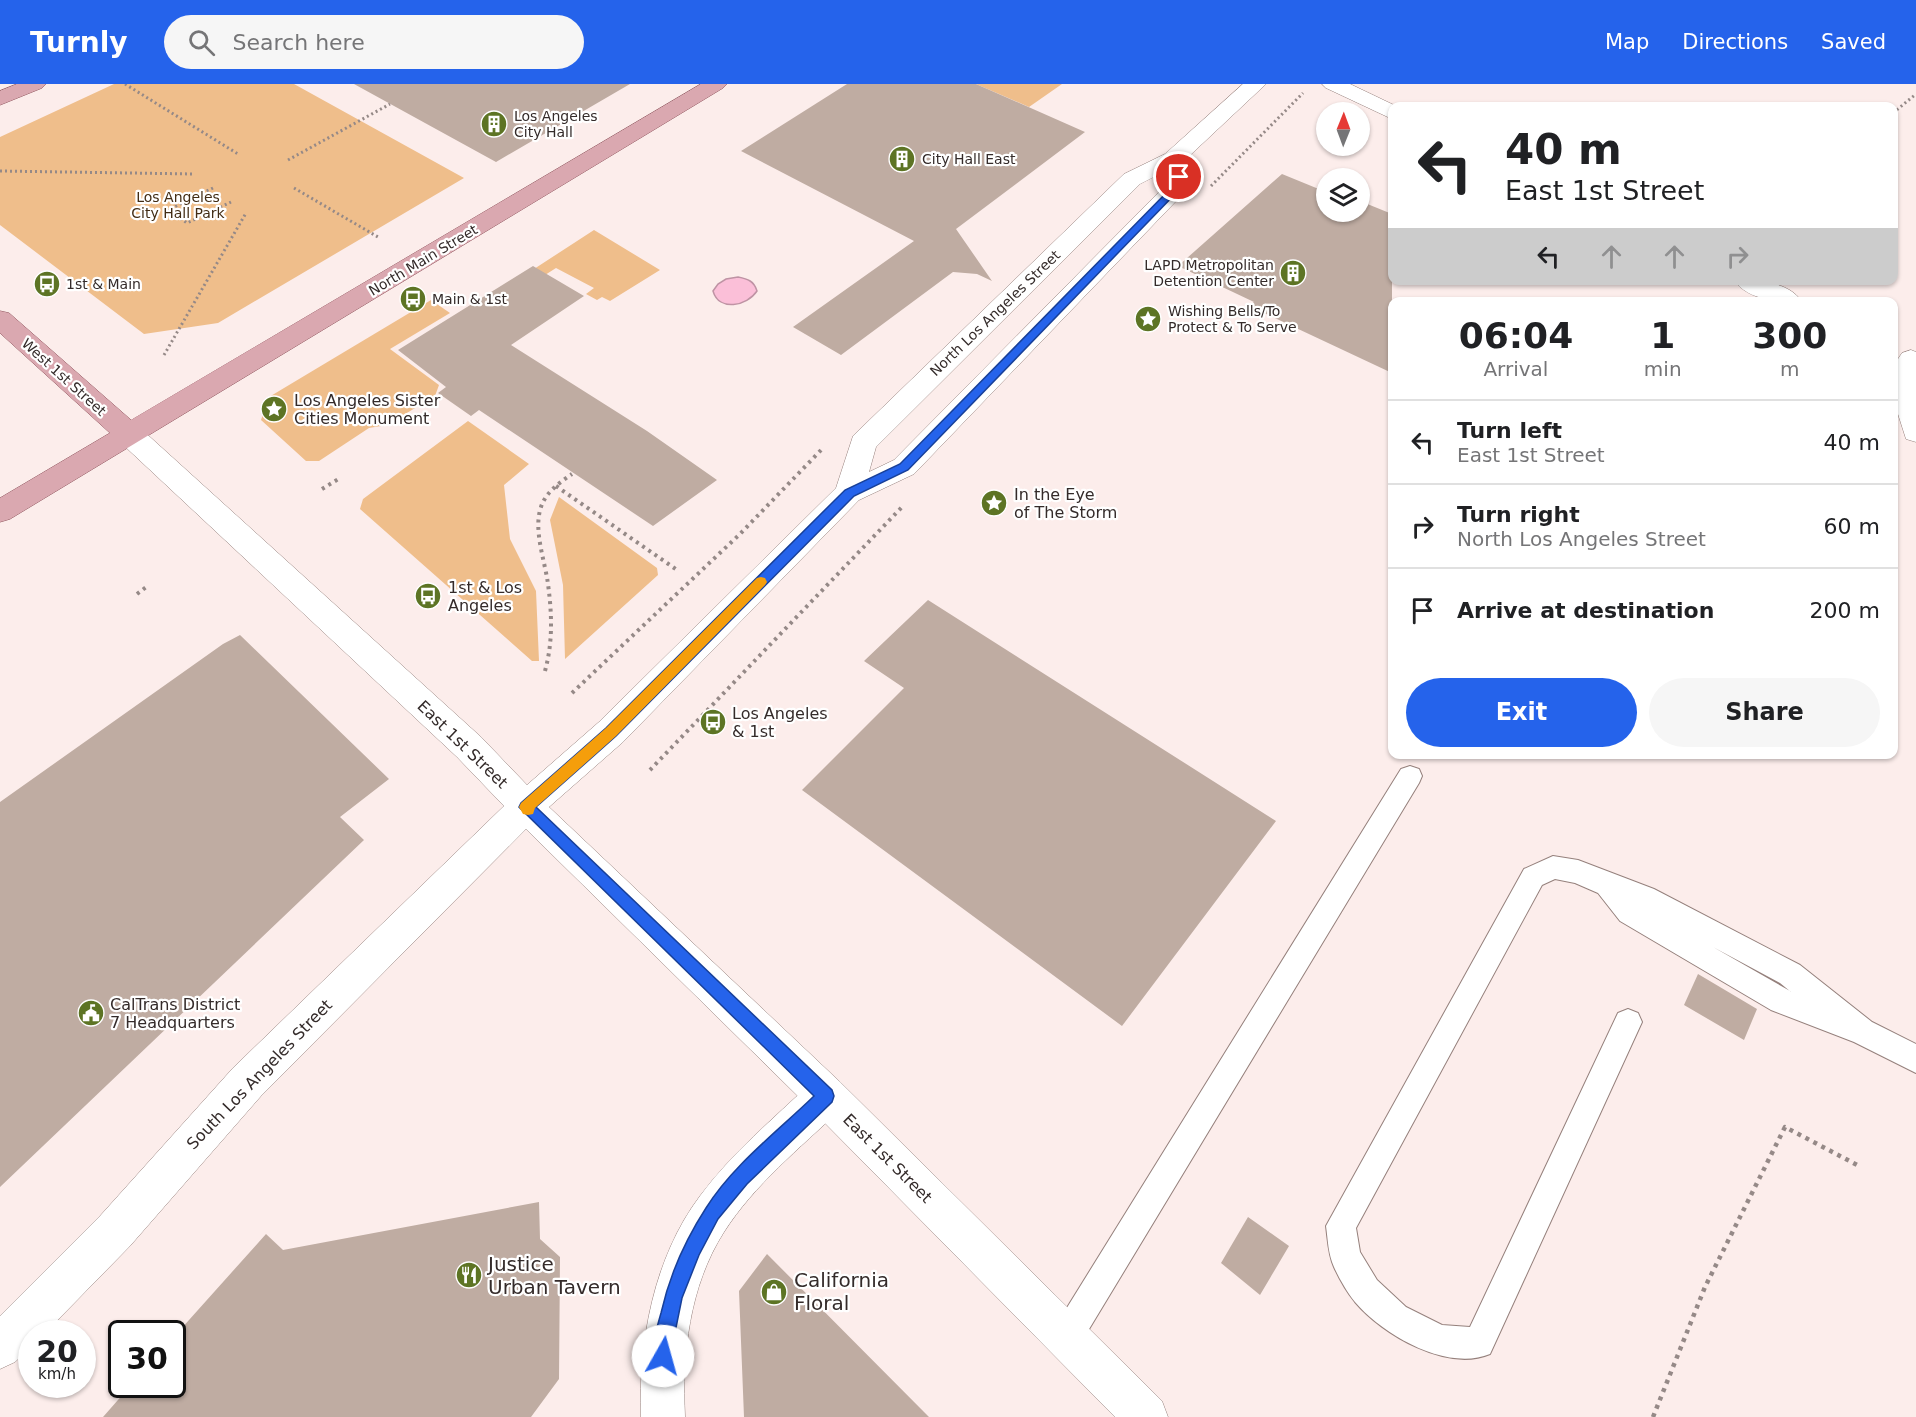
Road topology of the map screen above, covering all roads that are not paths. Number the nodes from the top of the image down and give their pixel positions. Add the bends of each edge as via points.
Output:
1 (34, 84) edge
2 (716, 84) edge
3 (1255, 84) edge
4 (1333, 84) edge
5 (0, 99) edge
6 (1388, 110) edge
7 (1173, 159) junction
8 (1756, 285) edge
9 (1780, 297) edge
10 (0, 319) edge
11 (1907, 357) edge
12 (1916, 432) edge
13 (129, 434) junction
14 (849, 493) junction
15 (0, 511) edge
16 (1410, 776) dead end
17 (526, 807) junction
18 (1628, 1022) dead end
19 (1916, 1059) edge
20 (826, 1096) junction
21 (1066, 1338) junction
22 (0, 1347) edge
23 (663, 1417) edge
24 (1146, 1417) edge

1 - 5 main road
2 - 13 main road, North Main Street
3 - 7 main road, North Los Angeles Street
4 - 6 main road
7 - 14 main road, North Los Angeles Street via 1132,179 862,443
7 - 14 main road via 1179,177 1173,191 904,467
8 - 9 main road
10 - 13 main road, West 1st Street
11 - 12 main road
13 - 15 main road, North Main Street
13 - 17 main road, East 1st Street via 469,747
14 - 17 main road via 611,732
16 - 21 lane
17 - 20 main road, East 1st Street
17 - 22 main road, South Los Angeles Street via 247,1082 115,1231
18 - 19 lane via 1479,1343 1440,1341 1395,1318 1366,1291 1345,1257 1341,1226 1533,877 1553,867 1578,872 1607,885 1629,912 1780,1001 1862,1032
20 - 21 main road, East 1st Street
20 - 23 main road via 741,1179 712,1213 693,1249 673,1298 664,1338
21 - 24 main road, East 1st Street

